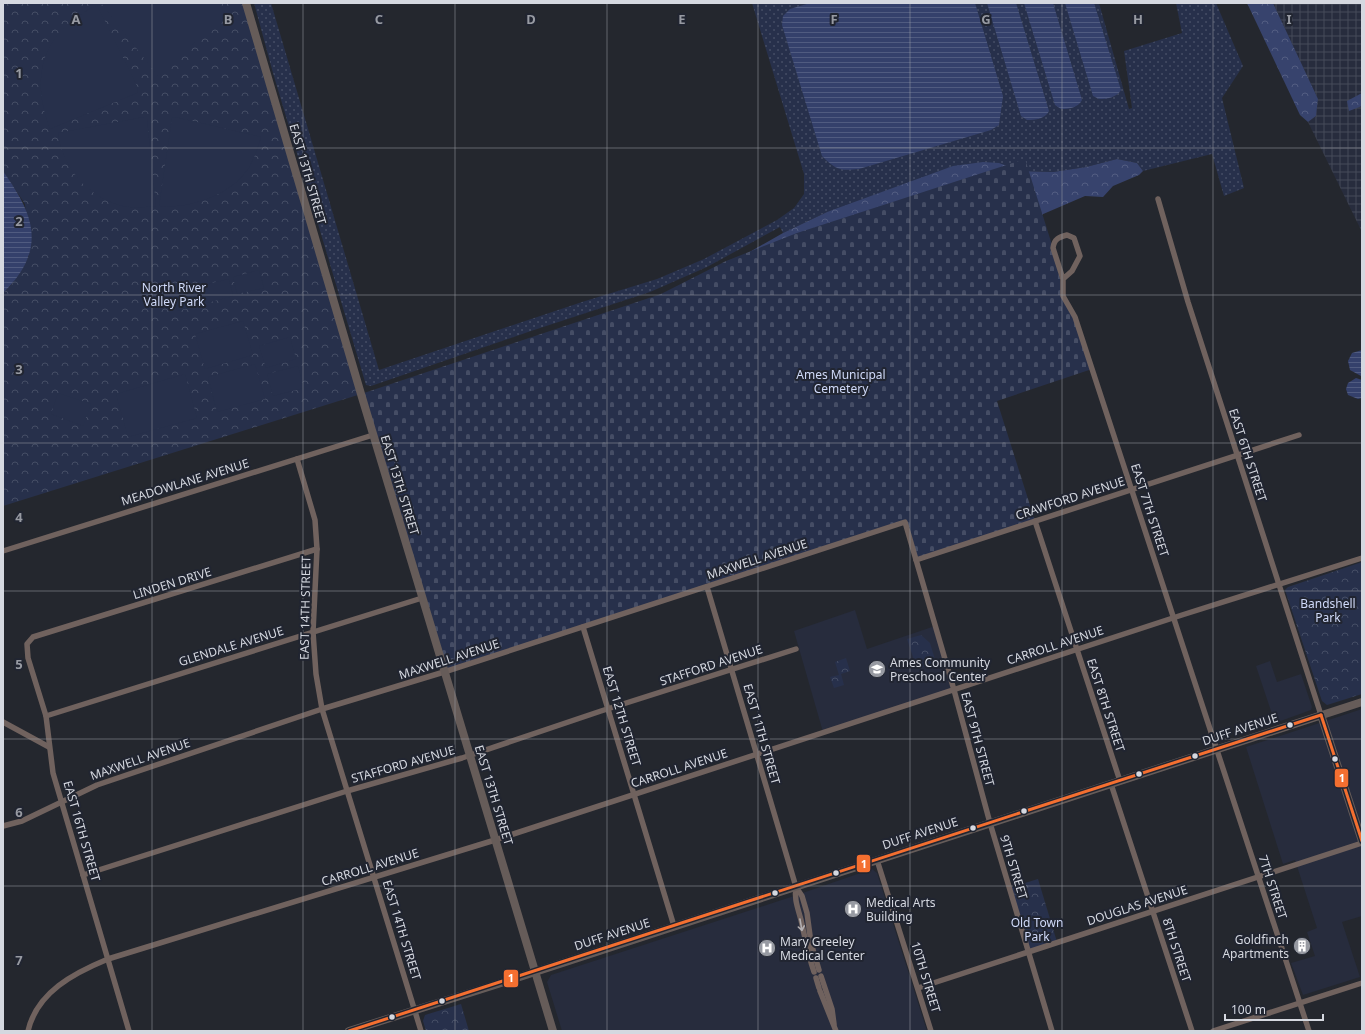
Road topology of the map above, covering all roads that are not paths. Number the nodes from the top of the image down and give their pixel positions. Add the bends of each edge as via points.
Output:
1 (246, 3) edge
2 (1158, 199) dead end
3 (1064, 279) junction
4 (373, 435) junction
5 (1299, 435) dead end
6 (1236, 455) junction
7 (297, 459) junction
8 (1132, 490) junction
9 (905, 522) joint
10 (1035, 522) junction
11 (317, 549) junction
12 (3, 551) edge
13 (1362, 558) edge
14 (916, 560) junction
15 (1278, 586) junction
16 (707, 587) junction
17 (422, 598) junction
18 (1174, 618) junction
19 (583, 627) junction
20 (313, 632) junction
21 (33, 637) joint
22 (796, 649) dead end
23 (1077, 649) junction
24 (731, 670) junction
25 (444, 672) junction
26 (954, 690) junction
27 (1362, 702) edge
28 (322, 709) junction
29 (608, 709) junction
30 (1321, 715) junction
31 (46, 716) junction
32 (3, 722) edge
33 (49, 747) junction
34 (1216, 749) junction
35 (756, 754) junction
36 (470, 755) junction
37 (1120, 781) junction
38 (1111, 784) junction
39 (347, 791) junction
40 (634, 794) junction
41 (62, 802) junction
42 (990, 823) junction
43 (3, 826) edge
44 (495, 840) junction
45 (1362, 842) edge
46 (877, 860) junction
47 (83, 875) junction
48 (374, 877) junction
49 (1258, 877) junction
50 (796, 887) junction
51 (1153, 911) junction
52 (674, 926) junction
53 (1028, 952) junction
54 (108, 959) junction
55 (535, 972) junction
56 (818, 974) junction
57 (1362, 983) edge
58 (918, 988) junction
59 (1300, 1003) junction
60 (415, 1011) junction
61 (834, 1024) junction
62 (28, 1031) edge
63 (129, 1031) edge
64 (349, 1031) edge
65 (421, 1031) edge
66 (554, 1031) edge
67 (836, 1031) edge
68 (931, 1031) edge
69 (1052, 1031) edge
70 (1192, 1031) edge
71 (1213, 1031) edge
72 (1309, 1031) edge

1 - 4 main road, EAST 13TH STREET
2 - 6 street, EAST 6TH STREET
3 - 3 street, EAST 7TH STREET via 1053,248 1056,239 1067,235 1074,238 1080,256
3 - 8 street, EAST 7TH STREET via 1063,296 1075,317
4 - 7 street, MEADOWLANE AVENUE
4 - 17 main road, EAST 13TH STREET
5 - 6 street, CRAWFORD AVENUE
6 - 8 street, CRAWFORD AVENUE
6 - 15 street, EAST 6TH STREET
7 - 11 street, EAST 14TH STREET via 315,520
7 - 12 street, MEADOWLANE AVENUE
8 - 10 street, CRAWFORD AVENUE
8 - 18 street, EAST 7TH STREET
9 - 14 street, EAST 9TH STREET
9 - 16 street, MAXWELL AVENUE
10 - 14 street, CRAWFORD AVENUE
10 - 23 street, EAST 8TH STREET
11 - 20 street, EAST 14TH STREET
11 - 21 street, LINDEN DRIVE
13 - 15 street, CARROLL AVENUE
14 - 26 street, EAST 9TH STREET
15 - 18 street, CARROLL AVENUE
15 - 30 street, EAST 6TH STREET
16 - 19 street, MAXWELL AVENUE
16 - 24 street, EAST 11TH STREET
17 - 20 street, GLENDALE AVENUE
17 - 25 main road, EAST 13TH STREET
18 - 23 street, CARROLL AVENUE
18 - 34 street, EAST 7TH STREET
19 - 25 street, MAXWELL AVENUE
19 - 29 street, EAST 12TH STREET
20 - 28 street, EAST 14TH STREET
20 - 31 street, GLENDALE AVENUE
21 - 31 street, EAST 16TH STREET via 27,644 27,651
22 - 24 street, STAFFORD AVENUE
23 - 26 street, CARROLL AVENUE
23 - 37 street, EAST 8TH STREET
24 - 29 street, STAFFORD AVENUE
24 - 35 street, EAST 11TH STREET
25 - 28 street, MAXWELL AVENUE
25 - 36 main road, EAST 13TH STREET
26 - 35 street, CARROLL AVENUE
26 - 42 street, EAST 9TH STREET
27 - 30 main road, DUFF AVENUE
28 - 39 street, EAST 14TH STREET
28 - 41 street, MAXWELL AVENUE via 97,785
29 - 36 street, STAFFORD AVENUE
29 - 40 street, EAST 12TH STREET
30 - 34 main road, DUFF AVENUE
30 - 45 main road
31 - 33 street, EAST 16TH STREET
32 - 33 street
33 - 41 street, EAST 16TH STREET via 53,773
34 - 37 main road, DUFF AVENUE
34 - 49 street, 7TH STREET
35 - 40 street, CARROLL AVENUE
35 - 50 street, EAST 11TH STREET
36 - 39 street, STAFFORD AVENUE
36 - 44 main road, EAST 13TH STREET
37 - 38 main road, DUFF AVENUE
38 - 42 main road, DUFF AVENUE
38 - 51 street, 8TH STREET
39 - 47 street, STAFFORD AVENUE
39 - 48 street, EAST 14TH STREET
40 - 44 street, CARROLL AVENUE
40 - 52 street, EAST 12TH STREET
41 - 43 street, MAXWELL AVENUE via 22,821
41 - 47 street, EAST 16TH STREET
42 - 46 main road, DUFF AVENUE
42 - 53 street, 9TH STREET
44 - 48 street, CARROLL AVENUE
44 - 55 main road, EAST 13TH STREET
45 - 49 street, DOUGLAS AVENUE
46 - 50 main road, DUFF AVENUE
46 - 58 street, 10TH STREET
47 - 54 street, EAST 16TH STREET
48 - 54 street, CARROLL AVENUE
48 - 60 street, EAST 14TH STREET
49 - 51 street, DOUGLAS AVENUE
49 - 59 street, 7TH STREET
50 - 52 main road, DUFF AVENUE
50 - 56 street, EAST 11TH STREET via 794,898 801,919 805,945
51 - 53 street, DOUGLAS AVENUE
51 - 70 street, 8TH STREET
52 - 55 main road, DUFF AVENUE
53 - 58 street, DOUGLAS AVENUE
53 - 69 street, 9TH STREET
54 - 62 street, CARROLL AVENUE via 82,969 61,983 31,1018
54 - 63 street, EAST 16TH STREET
55 - 60 main road, DUFF AVENUE
55 - 66 main road, EAST 13TH STREET
56 - 61 street via 832,1009
56 - 61 street via 820,990
57 - 59 street
58 - 68 street, 10TH STREET
59 - 71 street
59 - 72 street, 7TH STREET
60 - 64 main road, DUFF AVENUE
60 - 65 street, EAST 14TH STREET
61 - 67 street

